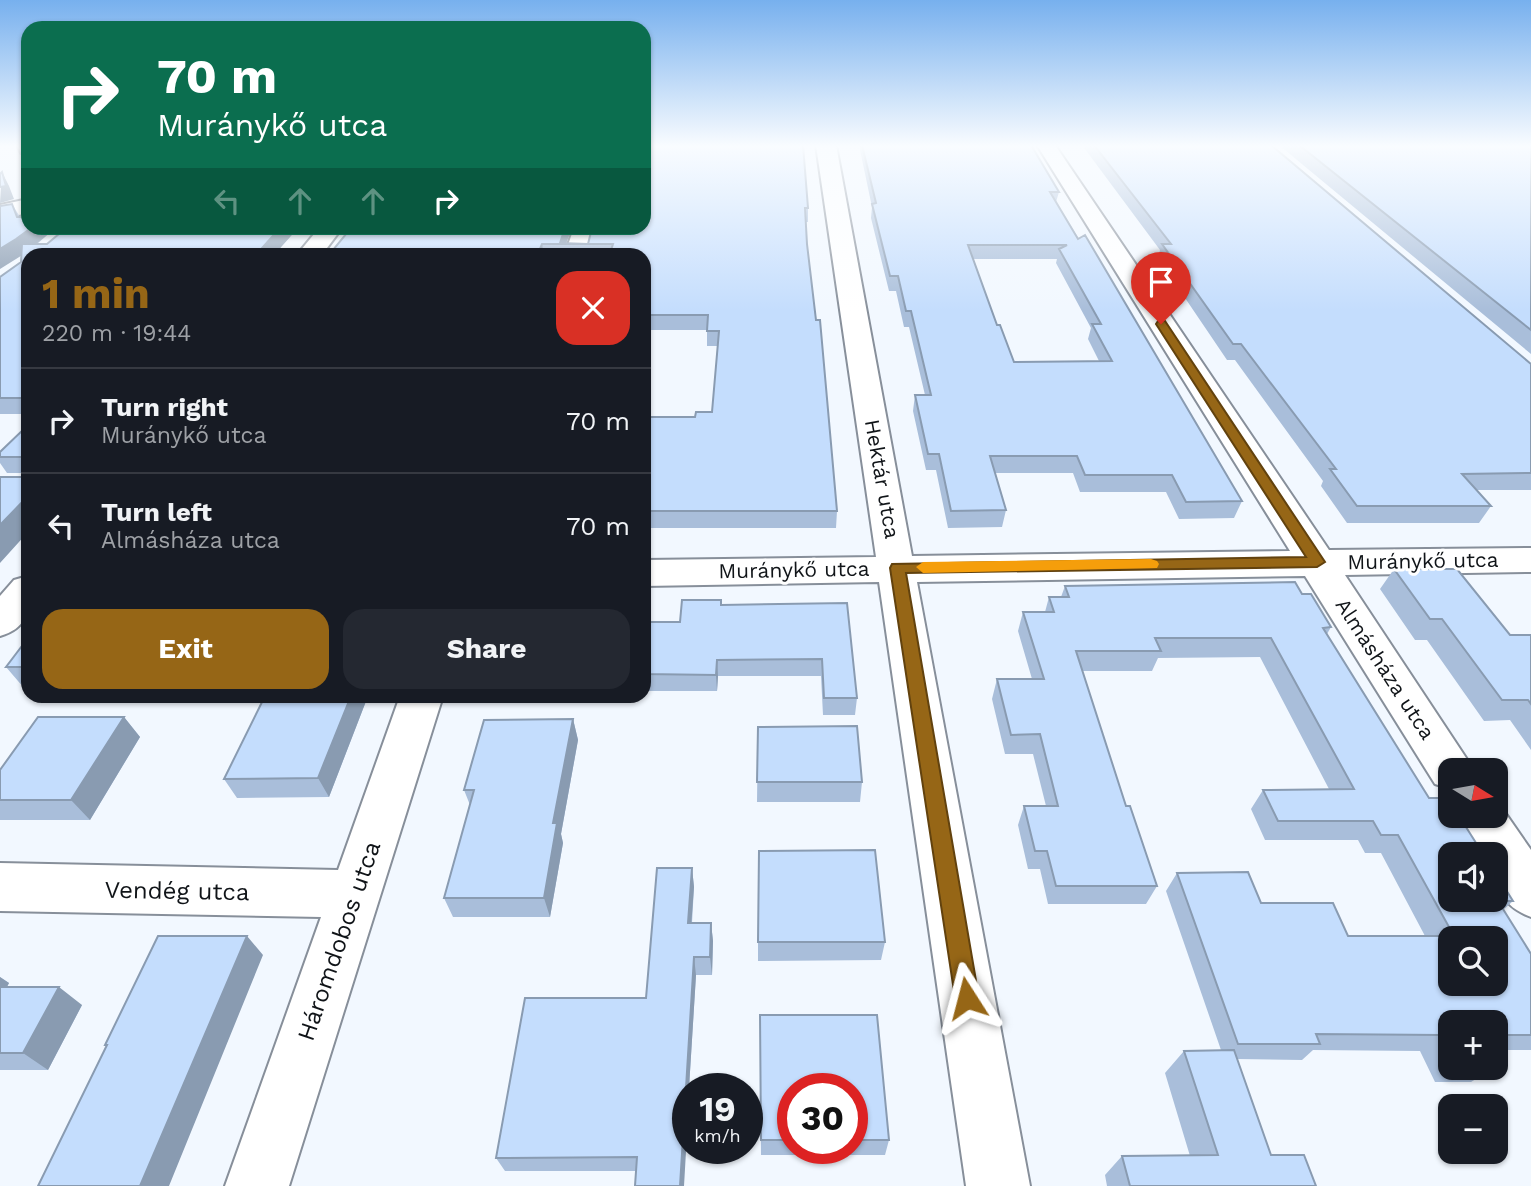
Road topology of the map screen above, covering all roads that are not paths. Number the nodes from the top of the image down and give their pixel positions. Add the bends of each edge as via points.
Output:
1 (835, 200) edge
2 (1082, 200) edge
3 (21, 208) edge
4 (0, 212) edge
5 (1531, 560) edge
6 (1317, 562) junction
7 (897, 568) junction
8 (651, 573) edge
9 (21, 597) edge
10 (0, 622) edge
11 (420, 703) edge
12 (1443, 758) edge
13 (1488, 828) edge
14 (0, 887) edge
15 (1531, 893) edge
16 (355, 894) junction
17 (257, 1186) edge
18 (998, 1186) edge

1 - 7 street, Hektár utca
2 - 6 street, Almásháza utca
3 - 4 street
5 - 6 street, Muránykő utca
6 - 7 street, Muránykő utca
6 - 12 street, Almásháza utca
7 - 8 street, Muránykő utca
7 - 18 street, Hektár utca
9 - 10 street
11 - 16 street, Háromdobos utca
13 - 15 street
14 - 16 street, Vendég utca
16 - 17 street, Háromdobos utca

